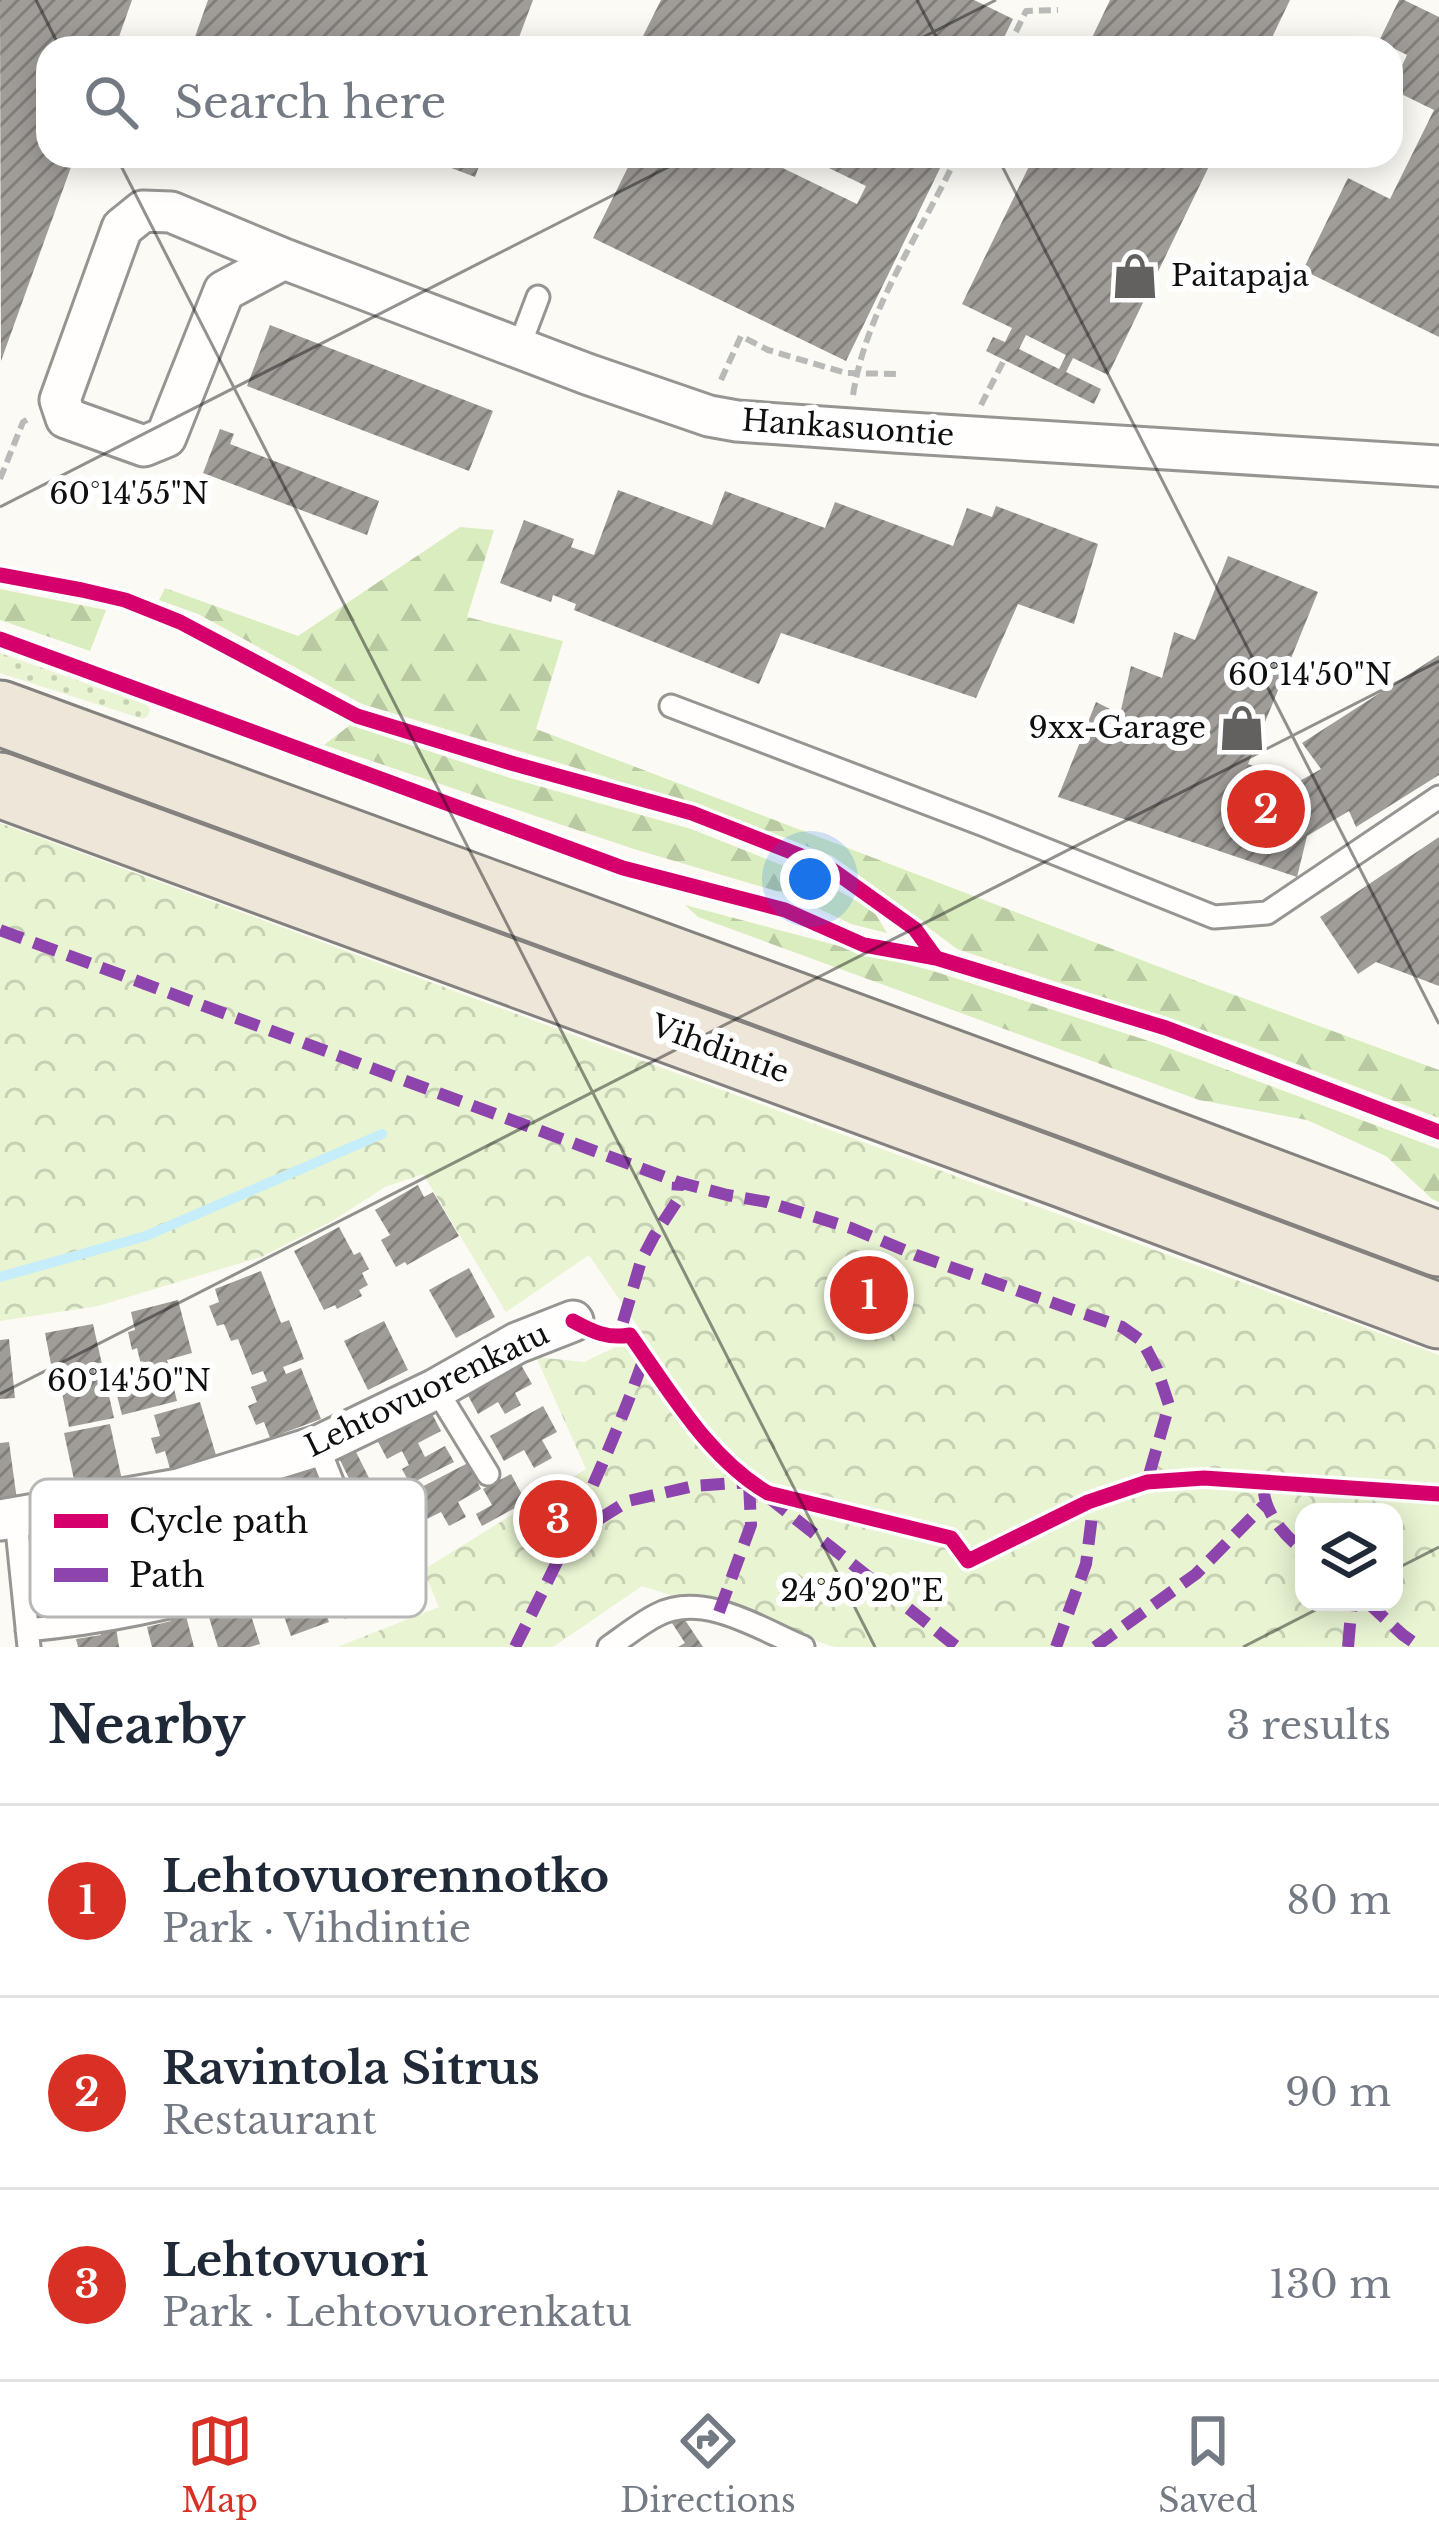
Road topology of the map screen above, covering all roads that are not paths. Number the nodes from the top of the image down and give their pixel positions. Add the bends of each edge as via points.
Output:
1 (284, 259) junction
2 (538, 297) dead end
3 (519, 346) junction
4 (1439, 466) edge
5 (671, 706) dead end
6 (0, 713) edge
7 (0, 785) edge
8 (1439, 797) edge
9 (1439, 1244) edge
10 (1439, 1316) edge
11 (573, 1321) dead end
12 (436, 1389) junction
13 (318, 1446) junction
14 (488, 1474) dead end
15 (211, 1479) edge
16 (331, 1479) edge
17 (8, 1520) edge
18 (115, 1617) edge
19 (28, 1638) edge
20 (609, 1647) edge
21 (802, 1647) edge

1 - 1 street, Hankasuontie via 224,292 166,437 144,446 66,418 60,400 122,229 142,212 171,212
1 - 3 street, Hankasuontie
2 - 3 lane
3 - 4 street, Hankasuontie via 737,421
5 - 8 lane via 1214,917 1267,913
6 - 9 main road
7 - 10 main road, Vihdintie
11 - 12 street, Lehtovuorenkatu
12 - 13 street, Lehtovuorenkatu
12 - 14 lane
13 - 15 street, Lehtovuorenkatu
13 - 16 lane
17 - 19 lane
18 - 19 lane
20 - 21 lane via 659,1613 688,1605

